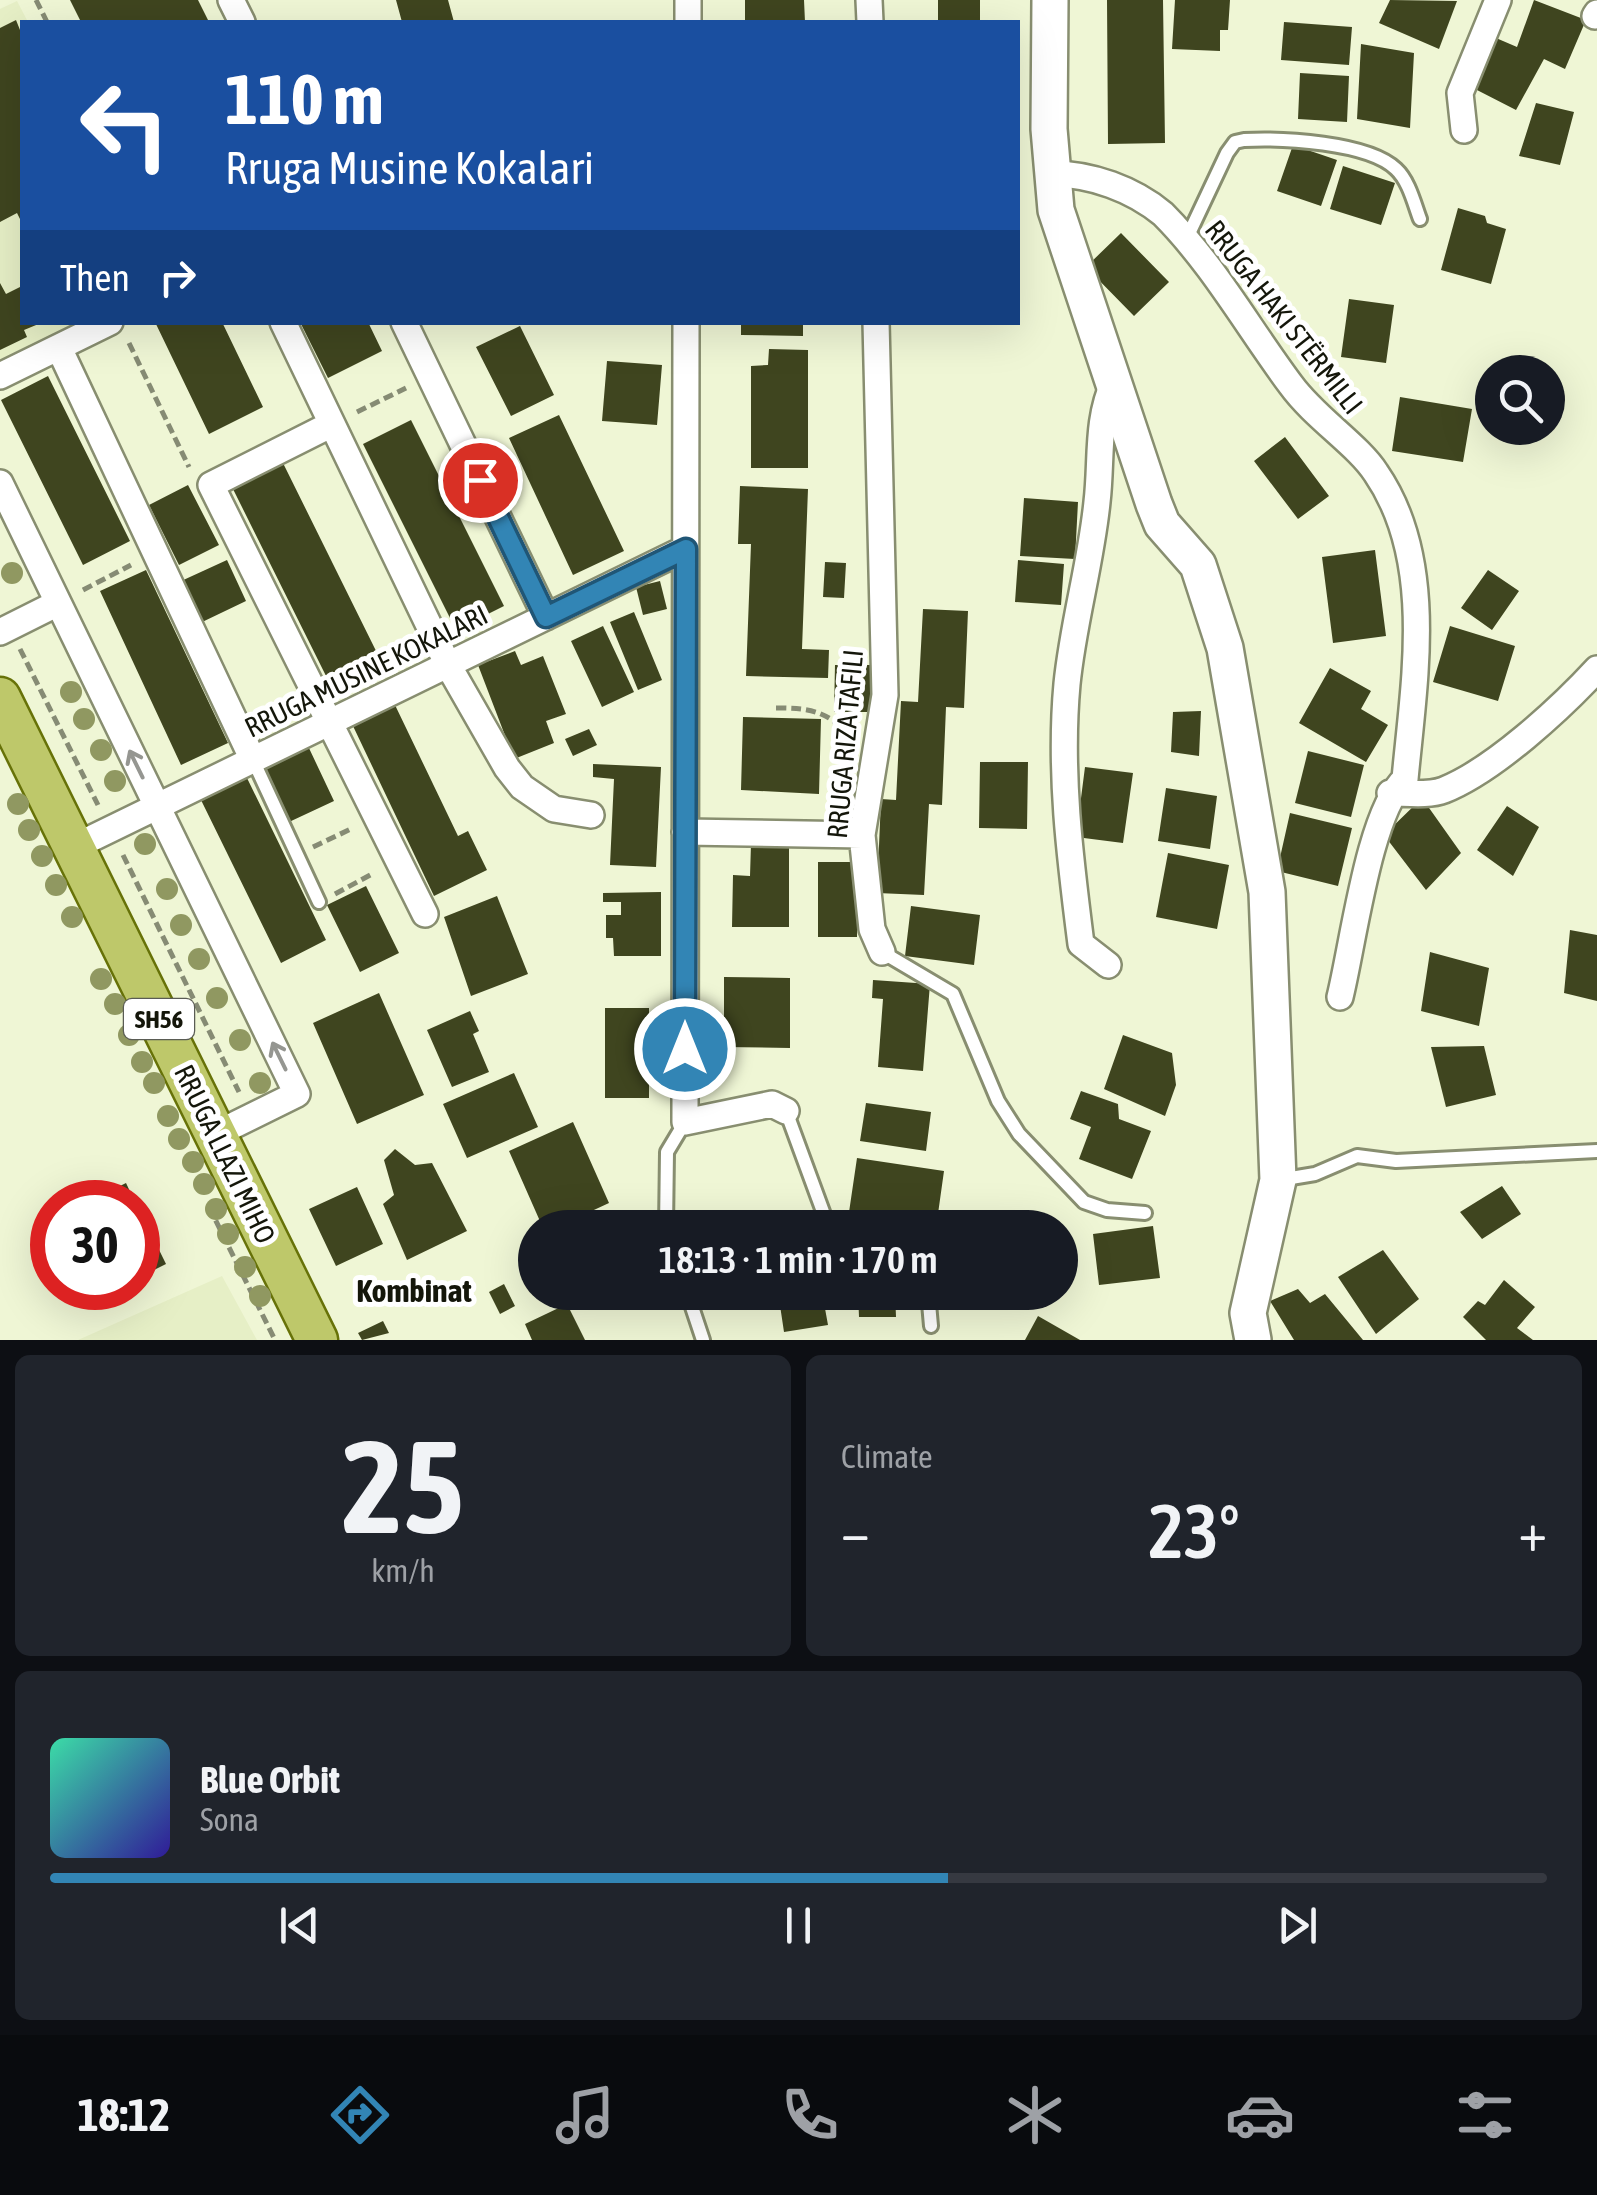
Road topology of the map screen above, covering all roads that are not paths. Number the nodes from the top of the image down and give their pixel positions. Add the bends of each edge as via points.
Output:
1 (1050, 0) edge
2 (1498, 0) edge
3 (1464, 130) dead end
4 (1053, 174) junction
5 (1420, 218) dead end
6 (1186, 240) junction
7 (283, 325) edge
8 (405, 325) edge
9 (686, 325) edge
10 (876, 325) edge
11 (119, 332) edge
12 (59, 348) junction
13 (0, 376) edge
14 (1114, 382) junction
15 (332, 424) junction
16 (0, 483) edge
17 (686, 549) junction
18 (58, 603) junction
19 (546, 617) junction
20 (5, 630) edge
21 (448, 665) junction
22 (1597, 668) edge
23 (0, 698) edge
24 (332, 722) junction
25 (253, 760) junction
26 (1390, 793) junction
27 (157, 806) junction
28 (591, 815) dead end
29 (685, 832) junction
30 (862, 835) junction
31 (74, 848) junction
32 (320, 902) road end
33 (426, 914) dead end
34 (882, 952) joint
35 (1108, 964) dead end
36 (1340, 998) dead end
37 (786, 1111) joint
38 (685, 1122) junction
39 (234, 1126) junction
40 (1597, 1151) edge
41 (1278, 1180) junction
42 (666, 1210) edge
43 (822, 1210) edge
44 (1145, 1212) dead end
45 (693, 1310) edge
46 (930, 1310) edge
47 (931, 1326) dead end
48 (318, 1340) edge
49 (703, 1340) edge
50 (1253, 1340) edge

1 - 4 street
2 - 3 street via 1460,93
4 - 6 street, RRUGA HAKI STËRMILLI via 1078,174 1150,202
4 - 14 street via 1056,210
5 - 6 lane via 1408,186 1386,162 1308,142 1244,140 1228,154
6 - 26 street, RRUGA HAKI STËRMILLI via 1303,401 1374,470 1392,502 1418,628 1405,779
7 - 15 street
8 - 19 street
9 - 17 street
10 - 30 street, RRUGA RIZA TAFILI via 885,694
11 - 12 street
12 - 13 street
12 - 25 street
14 - 35 street via 1100,424 1098,502 1067,682 1066,725 1067,830 1081,944
14 - 41 street via 1162,524 1198,565 1224,648 1267,892
15 - 21 street
15 - 24 street via 211,485
16 - 18 street
17 - 19 street, RRUGA MUSINE KOKALARI
17 - 29 street
18 - 20 street
27 -> 18 street
19 - 21 street, RRUGA MUSINE KOKALARI
21 - 24 street, RRUGA MUSINE KOKALARI
21 - 28 street via 522,786 554,809
22 - 26 street via 1472,773 1442,790
23 - 31 main road, RRUGA LLAZI MIHO / SH56
24 - 25 street, RRUGA MUSINE KOKALARI
24 - 33 street
25 - 27 street, RRUGA MUSINE KOKALARI
25 - 32 lane
26 - 36 street, RRUGA HAKI STËRMILLI
27 - 31 street, RRUGA MUSINE KOKALARI
39 -> 27 street via 297,1094
29 - 30 street
29 - 38 street
30 - 34 street, RRUGA RIZA TAFILI via 872,929
31 - 39 main road, RRUGA LLAZI MIHO / SH56
34 - 44 lane, RRUGA RIZA TAFILI via 954,994 998,1101 1019,1134 1084,1202
37 - 38 street via 772,1104
37 - 43 lane
38 - 42 lane via 667,1152
39 - 48 main road, RRUGA LLAZI MIHO / SH56
40 - 41 lane via 1356,1156 1315,1174
41 - 50 street via 1248,1312
45 - 49 lane
46 - 47 lane

